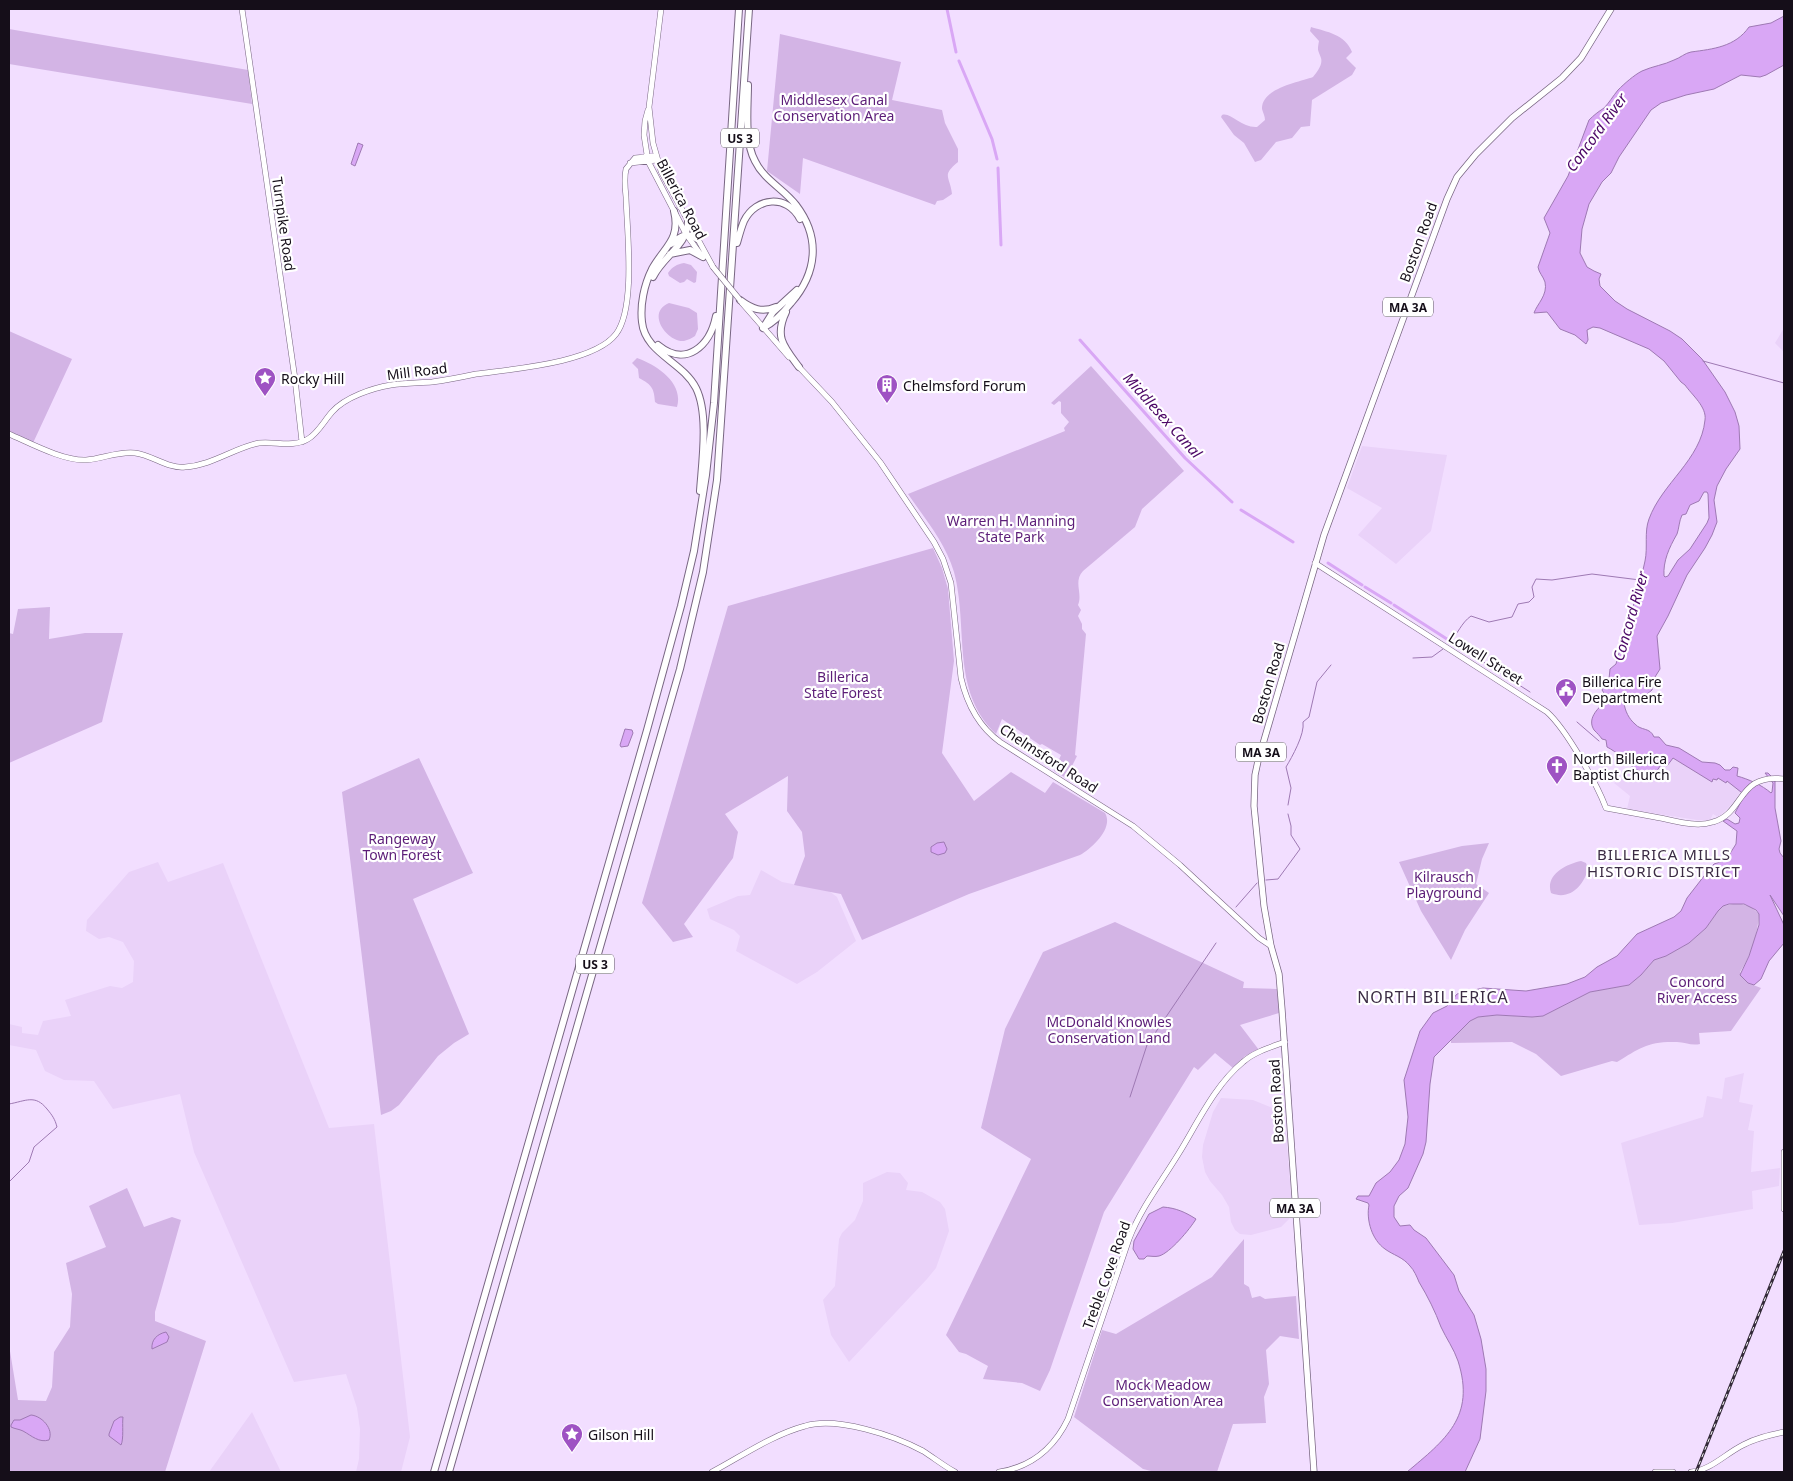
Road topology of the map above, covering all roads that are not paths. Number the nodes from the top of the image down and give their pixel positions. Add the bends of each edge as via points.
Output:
1 (242, 9) edge
2 (661, 9) edge
3 (738, 9) edge
4 (748, 9) edge
5 (1610, 9) edge
6 (747, 32) junction
7 (650, 107) junction
8 (648, 158) junction
9 (656, 158) junction
10 (674, 211) junction
11 (688, 222) junction
12 (686, 234) junction
13 (697, 239) junction
14 (667, 248) junction
15 (667, 256) junction
16 (703, 257) junction
17 (732, 266) junction
18 (713, 267) junction
19 (721, 288) junction
20 (740, 300) junction
21 (780, 305) junction
22 (790, 306) junction
23 (763, 328) junction
24 (799, 367) junction
25 (832, 402) joint
26 (9, 434) edge
27 (302, 442) junction
28 (699, 522) junction
29 (1315, 564) junction
30 (1784, 779) edge
31 (1271, 946) junction
32 (1285, 1042) junction
33 (1784, 1152) edge
34 (1784, 1208) edge
35 (1784, 1432) edge
36 (434, 1472) edge
37 (449, 1472) edge
38 (712, 1472) edge
39 (955, 1472) edge
40 (999, 1472) edge
41 (1314, 1472) edge
42 (1655, 1472) edge
43 (1673, 1472) edge
44 (1691, 1472) edge

1 - 27 main road, Turnpike Road
2 - 7 main road, Billerica Road
3 - 19 highway, US 3
4 - 6 highway, US 3
5 - 29 main road, Boston Road / MA 3A via 1581,58 1507,123 1457,177
6 - 17 highway, US 3
6 - 22 highway via 748,127 754,161 797,206 813,247 809,278
7 - 8 main road, Billerica Road via 644,128
7 - 9 main road, Billerica Road
8 - 9 main road, Mill Road
8 - 10 main road, Billerica Road
8 - 27 main road, Mill Road via 635,158 626,169 627,306 622,324 612,339 593,351 531,367 375,389 339,405 312,436
9 - 11 main road, Billerica Road
10 - 12 main road, Billerica Road
10 - 14 highway via 676,230
11 - 12 highway
11 - 13 main road, Billerica Road
12 - 13 highway
12 - 14 highway
12 - 15 highway
12 - 16 main road, Billerica Road
13 - 18 main road, Billerica Road
14 - 28 highway via 648,278 642,323 650,343 685,373 702,402
15 - 16 highway via 690,250
15 - 19 highway via 654,275 646,311 649,333 663,349 683,355 702,346 714,324
16 - 18 main road, Billerica Road
17 - 21 highway via 739,234 750,212 765,202 784,202 791,207 806,233 809,260 800,286
17 - 37 highway, US 3 via 718,480 694,617
18 - 20 main road, Billerica Road, bridge
19 - 28 highway, US 3 via 712,429
20 - 21 highway via 760,310
20 - 23 main road, Billerica Road
21 - 23 highway
22 - 23 highway
22 - 24 highway via 780,335
23 - 24 main road, Billerica Road
24 - 25 main road, Billerica Road
25 - 31 main road, Chelmsford Road via 880,462 933,539 943,559 953,596 964,693 979,722 1000,742 1133,826
26 - 27 main road via 47,451 78,459 133,453 182,468 217,460 259,444
28 - 36 highway, US 3 via 674,632
29 - 30 main road, Lowell Street via 1547,712 1565,734 1606,808 1704,824 1726,815 1754,783 1772,778
29 - 31 main road, Boston Road / MA 3A via 1255,775 1254,806
31 - 32 main road, Boston Road / MA 3A via 1279,974
32 - 40 main road, Treble Cove Road via 1251,1056 1231,1074 1139,1217 1062,1431 1054,1443 1034,1459
32 - 41 main road, Boston Road / MA 3A
33 - 34 main road
35 - 44 main road via 1752,1440 1709,1467
38 - 39 main road via 789,1431 826,1423 846,1424 912,1446
42 - 43 main road

